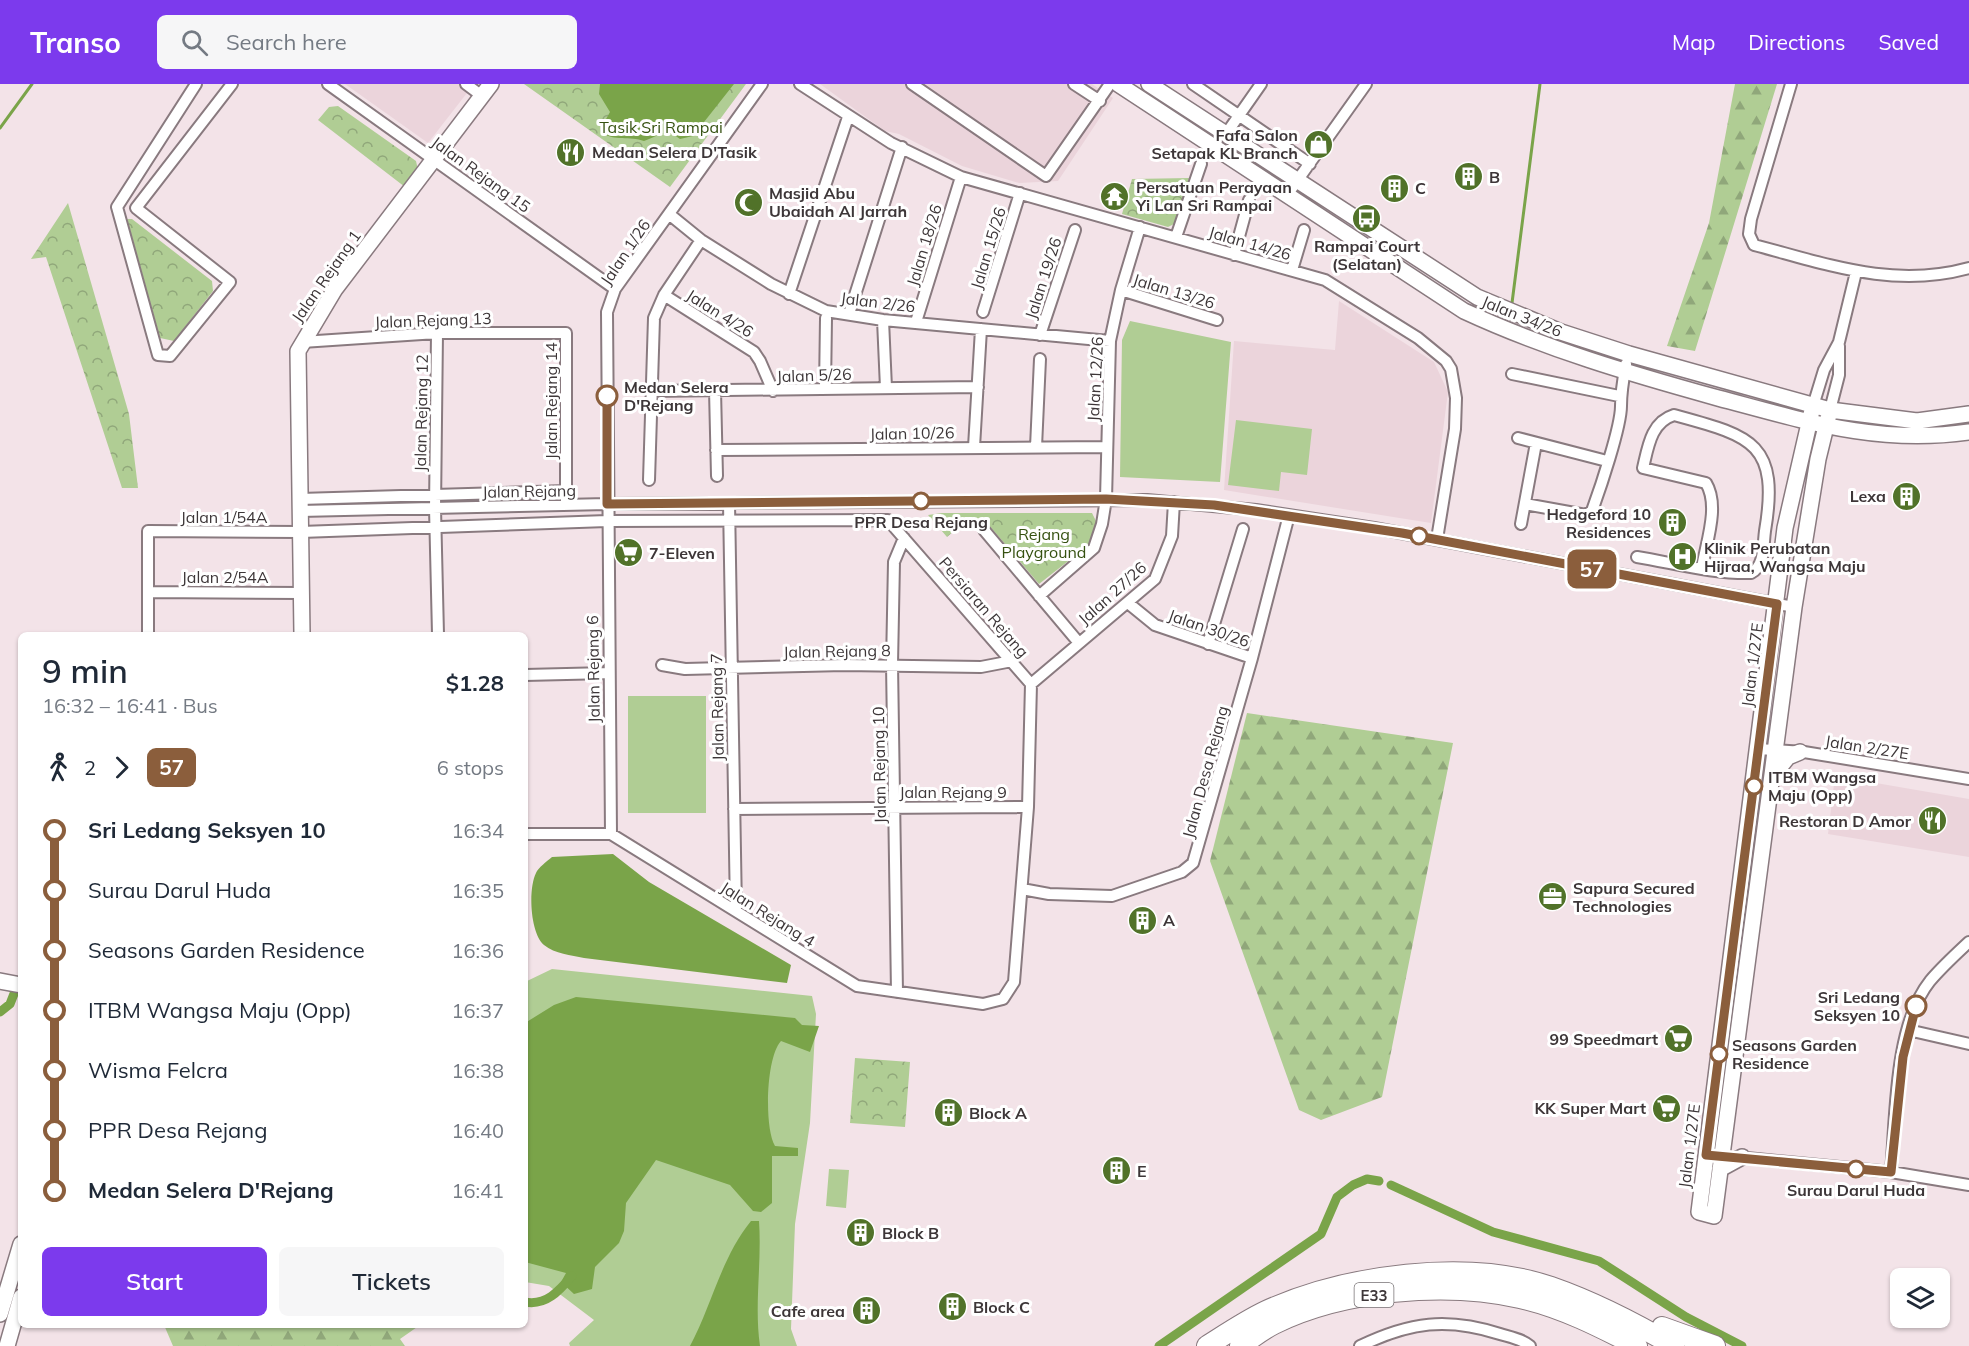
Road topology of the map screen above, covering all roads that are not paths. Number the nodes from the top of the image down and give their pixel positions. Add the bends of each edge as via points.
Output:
1 (196, 84) edge
2 (232, 84) edge
3 (328, 84) edge
4 (466, 84) edge
5 (762, 84) edge
6 (801, 84) edge
7 (912, 84) edge
8 (1074, 84) edge
9 (1110, 84) edge
10 (1118, 84) edge
11 (1149, 84) edge
12 (1192, 84) edge
13 (1261, 84) edge
14 (1366, 84) edge
15 (1791, 84) edge
16 (487, 90) edge
17 (1100, 100) junction
18 (1239, 116) junction
19 (848, 117) junction
20 (1226, 134) junction
21 (902, 147) junction
22 (435, 159) junction
23 (1201, 164) dead end
24 (1310, 164) junction
25 (961, 177) junction
26 (1298, 181) junction
27 (1020, 193) junction
28 (1287, 195) junction
29 (1248, 200) dead end
30 (117, 207) junction
31 (136, 208) junction
32 (669, 214) junction
33 (1140, 227) junction
34 (1075, 230) dead end
35 (1304, 230) dead end
36 (1176, 237) junction
37 (701, 240) junction
38 (1233, 255) junction
39 (1969, 268) edge
40 (1292, 270) junction
41 (1856, 272) junction
42 (615, 289) junction
43 (1121, 290) junction
44 (789, 294) junction
45 (664, 295) junction
46 (983, 312) dead end
47 (849, 314) junction
48 (826, 318) dead end
49 (883, 320) junction
50 (1217, 320) dead end
51 (916, 322) junction
52 (981, 329) junction
53 (437, 333) junction
54 (566, 333) joint
55 (1040, 335) junction
56 (1110, 341) junction
57 (302, 342) junction
58 (1839, 342) junction
59 (1629, 354) junction
60 (1040, 359) dead end
61 (1624, 372) junction
62 (1512, 374) dead end
63 (978, 387) junction
64 (886, 388) junction
65 (825, 389) junction
66 (715, 390) junction
67 (650, 391) junction
68 (773, 391) junction
69 (1619, 396) junction
70 (1813, 406) junction
71 (1830, 410) junction
72 (1776, 413) junction
73 (1969, 414) edge
74 (1809, 422) junction
75 (1825, 426) junction
76 (1851, 432) junction
77 (1969, 432) edge
78 (1518, 438) dead end
79 (1536, 443) junction
80 (974, 447) junction
81 (1036, 447) junction
82 (1107, 447) junction
83 (716, 450) junction
84 (1800, 456) junction
85 (1818, 459) junction
86 (1607, 460) junction
87 (717, 476) dead end
88 (649, 480) dead end
89 (566, 491) junction
90 (435, 495) junction
91 (1106, 499) junction
92 (1174, 502) junction
93 (729, 503) junction
94 (607, 504) junction
95 (1525, 504) junction
96 (300, 505) junction
97 (566, 505) junction
98 (435, 508) junction
99 (1289, 515) junction
100 (607, 521) junction
101 (729, 522) junction
102 (1521, 524) dead end
103 (1767, 524) junction
104 (435, 527) junction
105 (1785, 528) junction
106 (1243, 529) dead end
107 (984, 530) dead end
108 (301, 532) junction
109 (904, 538) junction
110 (1437, 539) junction
111 (1637, 557) dead end
112 (1702, 568) junction
113 (148, 592) junction
114 (302, 593) junction
115 (1039, 596) junction
116 (1128, 603) junction
117 (1777, 604) junction
118 (1794, 607) junction
119 (148, 632) edge
120 (302, 632) edge
121 (438, 632) edge
122 (1079, 643) junction
123 (1208, 644) junction
124 (1252, 658) junction
125 (1012, 662) junction
126 (892, 664) junction
127 (662, 665) dead end
128 (732, 668) junction
129 (608, 673) junction
130 (528, 675) edge
131 (1031, 684) junction
132 (1778, 725) junction
133 (1759, 749) junction
134 (1775, 750) junction
135 (1802, 752) junction
136 (1771, 777) junction
137 (1969, 779) edge
138 (896, 807) junction
139 (1028, 807) junction
140 (734, 808) junction
141 (528, 834) edge
142 (611, 834) junction
143 (1022, 889) junction
144 (736, 910) junction
145 (1969, 942) edge
146 (897, 976) junction
147 (880, 990) junction
148 (900, 993) junction
149 (1908, 1030) junction
150 (1969, 1044) edge
151 (1718, 1155) junction
152 (1742, 1157) junction
153 (1891, 1172) junction
154 (1969, 1185) edge
155 (18, 1254) edge
156 (1550, 1287) junction
157 (1524, 1290) junction
158 (18, 1308) edge
159 (0, 1314) edge
160 (7, 1346) edge
161 (1207, 1346) edge
162 (1240, 1346) edge
163 (1360, 1346) edge
164 (1530, 1346) edge
165 (1637, 1346) edge
166 (1674, 1346) edge
167 (1715, 1346) edge

1 - 30 street
2 - 31 street
3 - 22 street, Jalan Rejang 15
4 - 16 street
5 - 32 street, Jalan 1/26
6 - 19 street, Jalan 14/26
7 - 17 street via 1046,176
8 - 17 street
9 - 17 street
10 - 28 street, Jalan 34/26
11 - 20 street, Jalan 34/26
12 - 18 street
13 - 18 street
14 - 24 street
15 - 41 street via 1749,234 1754,245
16 - 22 street, Jalan Rejang 1
18 - 20 street
18 - 24 street
19 - 21 street, Jalan 14/26
19 - 44 street
20 - 26 street, Jalan 34/26
21 - 25 street, Jalan 14/26
21 - 47 street
22 - 42 street, Jalan Rejang 15
22 - 57 street, Jalan Rejang 1 via 335,289
23 - 36 street
24 - 26 street
25 - 27 street, Jalan 14/26
25 - 51 street, Jalan 18/26
26 - 28 street
26 - 59 street, Jalan 34/26 via 1477,297 1560,332
27 - 33 street, Jalan 14/26
27 - 46 street, Jalan 15/26
28 - 61 street, Jalan 34/26 via 1464,311 1522,338
29 - 38 street
30 - 31 street
30 - 31 street via 158,355 170,356 230,282
32 - 37 street, Jalan 2/26
32 - 42 street, Jalan 1/26
33 - 36 street, Jalan 14/26
33 - 43 street, Jalan 12/26
34 - 55 street, Jalan 19/26
35 - 40 street
36 - 38 street, Jalan 14/26
37 - 44 street, Jalan 2/26
37 - 45 street
38 - 40 street, Jalan 14/26
39 - 41 street via 1891,278
40 - 110 street, Jalan 14/26 via 1325,280 1418,338 1451,369 1456,398 1455,429
41 - 58 street
42 - 94 street, Jalan 1/26 via 607,312
43 - 50 street, Jalan 13/26
43 - 56 street, Jalan 12/26
44 - 47 street, Jalan 2/26 via 826,311
45 - 67 street via 654,318
45 - 68 street, Jalan 4/26 via 753,352
47 - 49 street, Jalan 2/26
48 - 65 street
49 - 51 street, Jalan 2/26
49 - 64 street
51 - 52 street, Jalan 2/26
52 - 55 street, Jalan 2/26
52 - 63 street
53 - 54 street, Jalan Rejang 13
53 - 57 street, Jalan Rejang 13
53 - 90 street, Jalan Rejang 12
54 - 89 street, Jalan Rejang 14
55 - 56 street, Jalan 2/26
56 - 82 street, Jalan 12/26
57 - 96 street, Jalan Rejang 1 via 298,351
58 - 70 street via 1824,370
58 - 71 street via 1839,375
59 - 61 street
59 - 70 street, Jalan 34/26
60 - 81 street
61 - 69 street
61 - 72 street, Jalan 34/26
62 - 69 street
63 - 64 street, Jalan 5/26
63 - 80 street
64 - 65 street, Jalan 5/26
65 - 68 street, Jalan 5/26
66 - 67 street, Jalan 5/26
66 - 68 street, Jalan 5/26
66 - 83 street
67 - 88 street
69 - 86 street via 1621,406
70 - 71 street, Jalan 34/26
70 - 74 street
71 - 73 street, Jalan 34/26 via 1917,421
71 - 75 street, Jalan 1/27E
72 - 74 street, Jalan 34/26
72 - 84 street via 1798,427
74 - 75 street, Jalan 34/26
74 - 84 street
75 - 76 street, Jalan 34/26
75 - 85 street, Jalan 1/27E
76 - 77 street, Jalan 34/26 via 1916,436
76 - 85 street via 1834,441
78 - 79 street
79 - 86 street
79 - 95 street
80 - 81 street, Jalan 10/26
80 - 83 street, Jalan 10/26
81 - 82 street, Jalan 10/26
82 - 91 street, Jalan 12/26
83 - 87 street
84 - 105 street, Jalan 1/27E
85 - 118 street, Jalan 1/27E
86 - 95 street via 1592,511 1586,515
89 - 90 street
89 - 97 street, Jalan Rejang 14
90 - 96 street
90 - 98 street, Jalan Rejang 12
91 - 92 street, Jalan Rejang
91 - 93 street, Jalan Rejang
91 - 115 street, Jalan 12/26 via 1094,548
92 - 99 street, Jalan Rejang
92 - 116 street, Jalan 27/26 via 1172,536 1160,571
93 - 94 street, Jalan Rejang
93 - 101 street, Jalan Rejang 7
94 - 97 street, Jalan Rejang
94 - 100 street, Jalan Rejang 6
95 - 102 street
96 - 98 street, Jalan Rejang
96 - 108 street, Jalan Rejang 1
97 - 98 street, Jalan Rejang
98 - 104 street, Jalan Rejang 12
99 - 110 street, Jalan Rejang
99 - 124 street, Jalan Desa Rejang
100 - 101 street, Persiaran Rejang
100 - 104 street, Persiaran Rejang
100 - 129 street, Jalan Rejang 6
101 - 109 street, Persiaran Rejang via 888,520
101 - 128 street, Jalan Rejang 7
103 - 105 street
103 - 112 street via 1756,570 1739,573
103 - 112 street via 1771,497 1769,475 1761,454 1737,433 1674,415 1664,418 1654,430 1643,468 1706,483 1712,493
104 - 108 street, Jalan 1/54A
104 - 121 street, Jalan Rejang 12
105 - 117 street, Jalan 1/27E
106 - 123 street
107 - 115 street
108 - 113 street, Jalan 1/54A via 148,531
108 - 114 street, Jalan Rejang 1
109 - 125 street, Persiaran Rejang
109 - 126 street, Jalan Rejang 10 via 894,561
110 - 117 street, Jalan Rejang
111 - 112 street
113 - 114 street, Jalan 2/54A
113 - 119 street
114 - 120 street, Jalan Rejang 1
115 - 122 street
116 - 122 street, Jalan 27/26
116 - 123 street, Jalan 30/26 via 1155,625
117 - 118 street, Jalan Rejang
117 - 133 street, Jalan 1/27E
118 - 132 street, Jalan 1/27E
122 - 131 street, Jalan 27/26
123 - 124 street, Jalan 30/26
124 - 143 street, Jalan Desa Rejang via 1193,863 1182,872 1112,896
125 - 126 street, Jalan Rejang 8 via 981,667
125 - 131 street, Persiaran Rejang
126 - 128 street, Jalan Rejang 8
126 - 138 street, Jalan Rejang 10
127 - 128 street, Jalan Rejang 8 via 685,669
128 - 140 street, Jalan Rejang 7
129 - 130 street
129 - 142 street, Jalan Rejang 6
131 - 139 street
132 - 134 street, Jalan 1/27E
132 - 135 street via 1787,742
133 - 134 street, Jalan 2/27E
133 - 151 street, Jalan 1/27E
134 - 135 street, Jalan 2/27E
134 - 136 street, Jalan 1/27E
135 - 136 street via 1788,757
135 - 137 street, Jalan 2/27E
136 - 151 street, Jalan 1/27E
138 - 139 street, Jalan Rejang 9
138 - 140 street, Jalan Rejang 9
138 - 146 street, Jalan Rejang 10
139 - 143 street
140 - 144 street, Jalan Rejang 7
141 - 142 street
142 - 144 street, Jalan Rejang 4
143 - 148 street, Jalan Rejang 4 via 1014,982 1003,999 983,1004
144 - 147 street, Jalan Rejang 4 via 850,983
145 - 149 street via 1929,982
146 - 147 street
146 - 148 street
147 - 148 street, Jalan Rejang 4
149 - 150 street
149 - 153 street
151 - 152 street
151 - 152 street
152 - 153 street
153 - 154 street
155 - 159 street
156 - 157 highway, E33
156 - 166 highway, E33 via 1631,1322
156 - 167 highway via 1601,1300 1666,1330
157 - 161 highway, E33 via 1448,1273 1355,1281 1264,1312
157 - 162 highway, E33 via 1438,1290 1368,1296 1274,1324
157 - 165 highway, E33
158 - 160 street
163 - 164 street via 1430,1322 1478,1327

